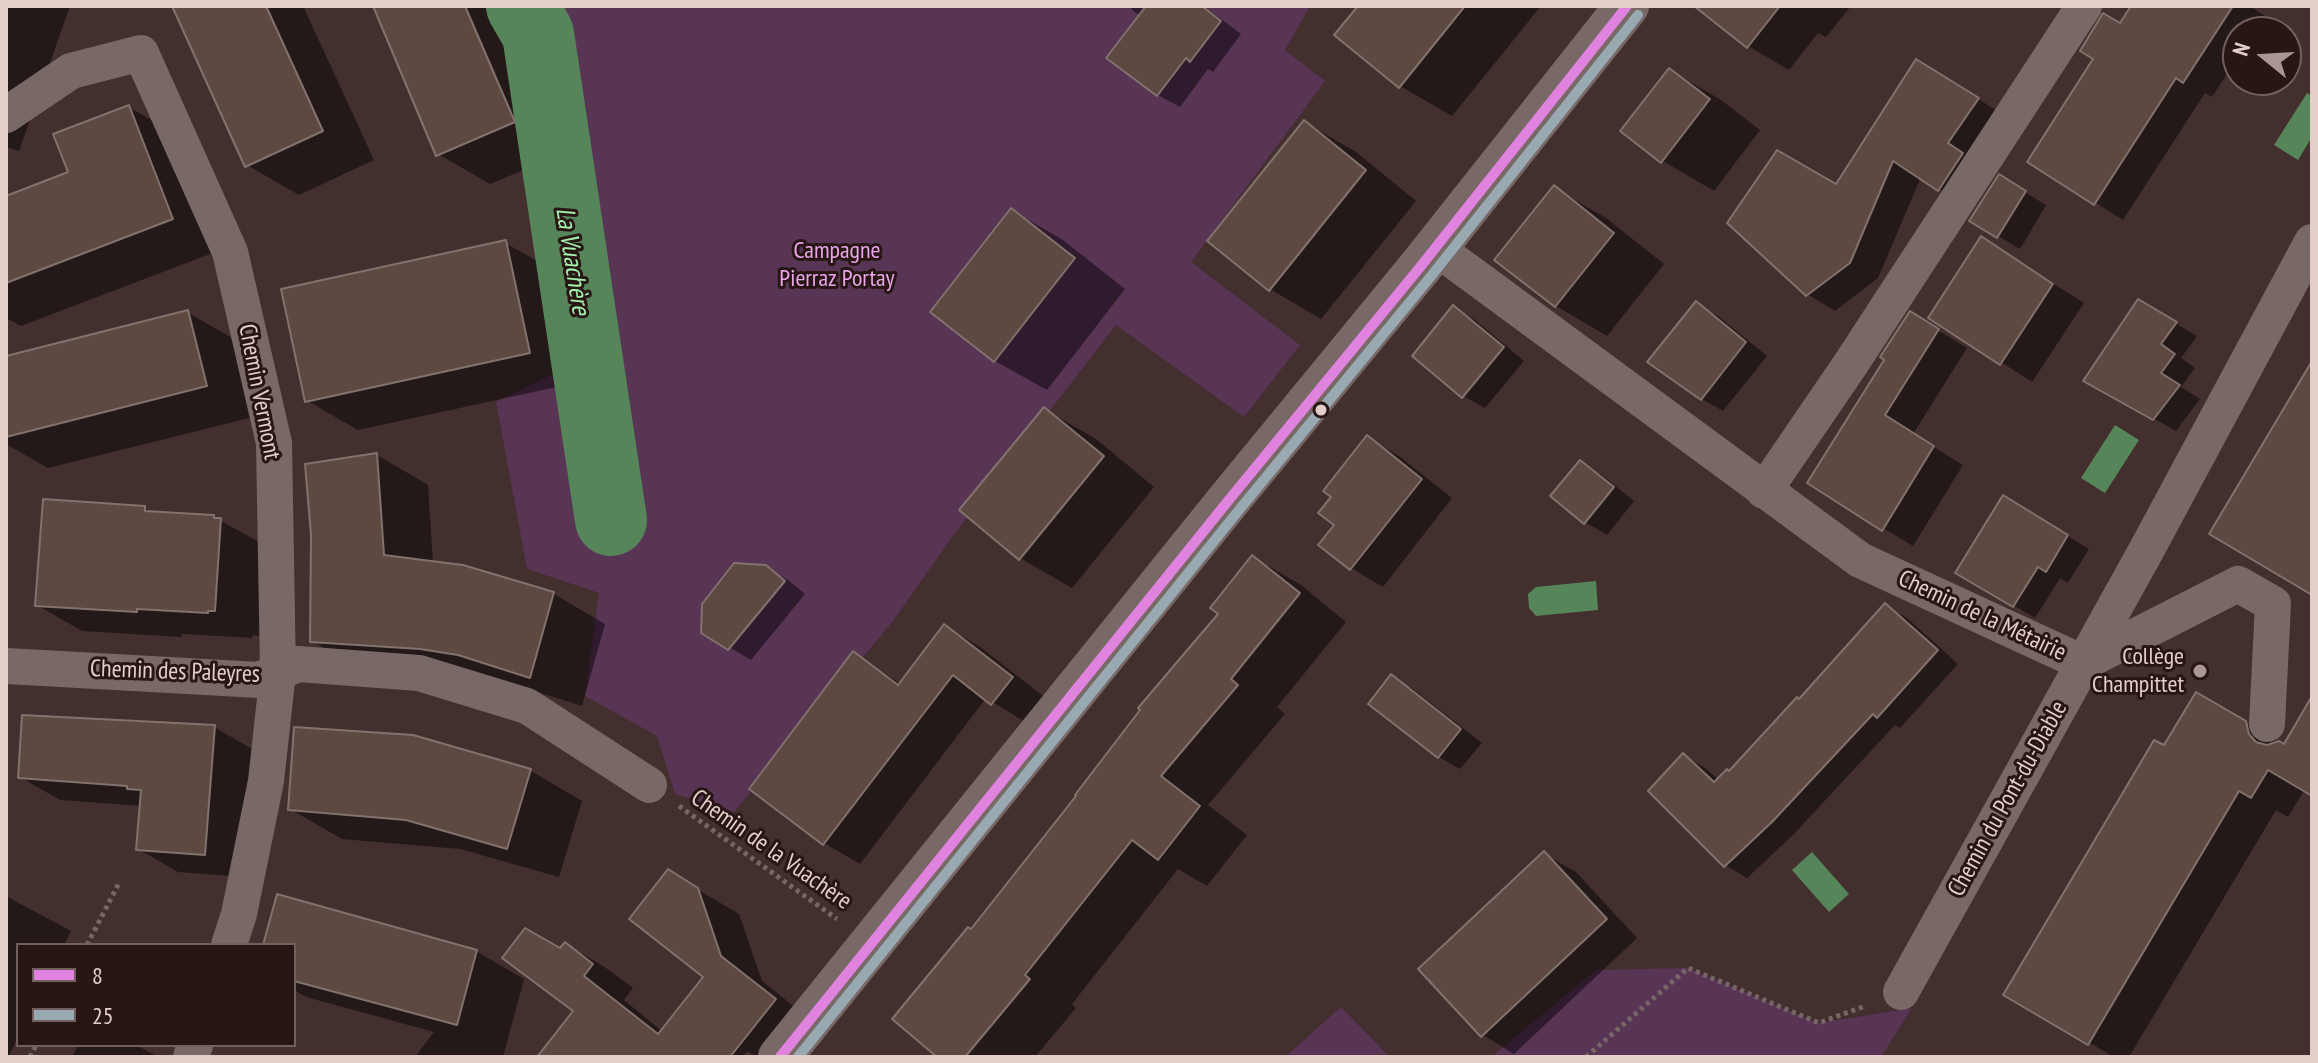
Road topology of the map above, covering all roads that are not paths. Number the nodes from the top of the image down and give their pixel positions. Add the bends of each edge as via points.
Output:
1 (1627, 6) edge
2 (2084, 6) edge
3 (6, 115) edge
4 (2312, 242) edge
5 (1436, 248) junction
6 (1764, 491) junction
7 (2083, 663) junction
8 (6, 666) edge
9 (278, 672) junction
10 (2267, 724) dead end
11 (649, 785) road end
12 (230, 943) edge
13 (1901, 992) road end
14 (780, 1057) edge

1 - 5 street
2 - 6 street
3 - 9 street, Chemin Vermont via 71,71 141,53 230,252 274,443
4 - 7 street, Chemin du Pont-du-Diable
5 - 6 street, Chemin de la Métairie
5 - 14 street
6 - 7 street, Chemin de la Métairie via 1860,560
7 - 10 street, Chemin de la Métairie via 2238,584 2273,604
7 - 13 street, Chemin du Pont-du-Diable
8 - 9 street, Chemin des Paleyres via 259,680
9 - 11 street, Chemin des Paleyres via 298,664 419,673 446,681 527,706
9 - 12 street, Chemin Vermont via 266,781

